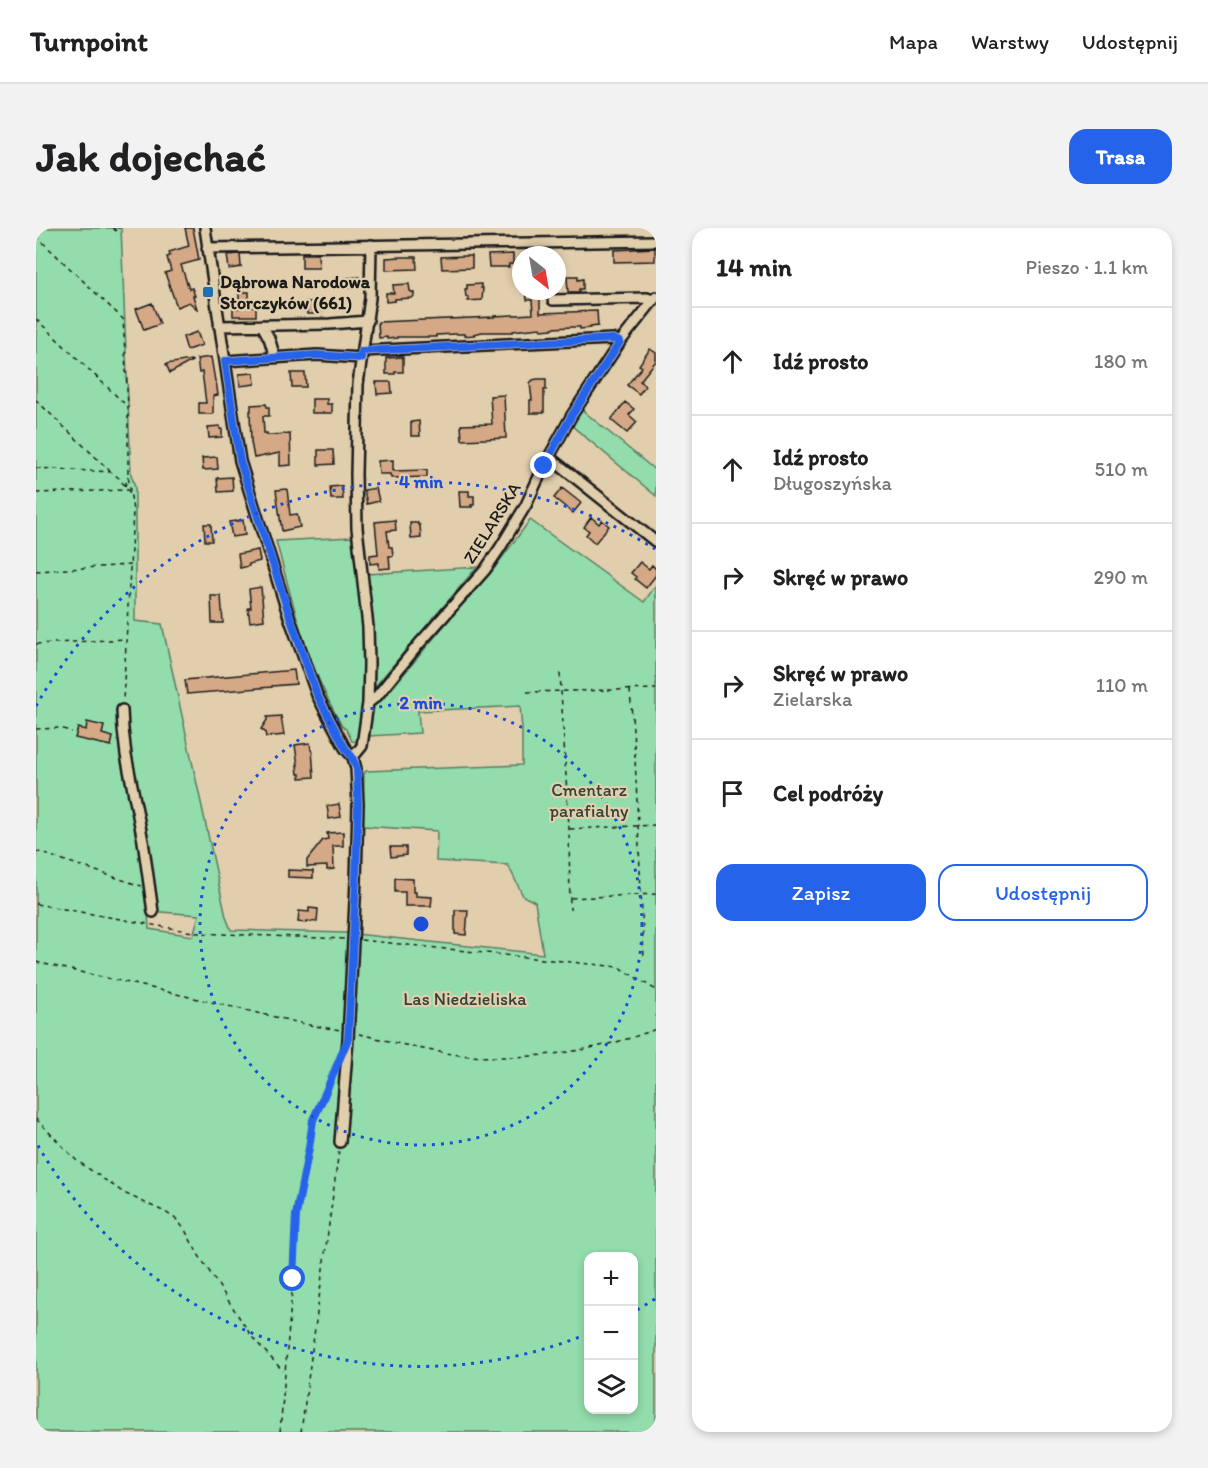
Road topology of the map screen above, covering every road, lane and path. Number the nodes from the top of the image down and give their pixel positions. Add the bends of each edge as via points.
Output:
1 (113, 228) edge
2 (119, 228) edge
3 (205, 228) edge
4 (36, 236) edge
5 (656, 240) edge
6 (371, 245) junction
7 (207, 248) junction
8 (655, 299) edge
9 (566, 300) edge
10 (36, 319) edge
11 (368, 321) junction
12 (262, 325) junction
13 (219, 326) junction
14 (620, 342) junction
15 (361, 354) junction
16 (275, 357) junction
17 (225, 361) junction
18 (36, 400) edge
19 (128, 406) junction
20 (549, 457) junction
21 (36, 468) edge
22 (111, 472) junction
23 (129, 475) junction
24 (125, 486) junction
25 (128, 490) junction
26 (36, 493) edge
27 (131, 494) junction
28 (656, 542) edge
29 (130, 566) junction
30 (36, 571) edge
31 (126, 639) junction
32 (36, 644) edge
33 (560, 673) dead end
34 (656, 689) edge
35 (630, 690) junction
36 (561, 691) junction
37 (527, 692) dead end
38 (368, 703) junction
39 (122, 710) joint
40 (36, 729) edge
41 (72, 732) dead end
42 (352, 757) junction
43 (656, 825) edge
44 (638, 826) junction
45 (569, 829) junction
46 (36, 851) edge
47 (150, 889) junction
48 (656, 894) edge
49 (640, 895) junction
50 (570, 898) junction
51 (36, 904) edge
52 (570, 910) dead end
53 (153, 912) dead end
54 (353, 939) junction
55 (644, 959) dead end
56 (36, 963) edge
57 (656, 990) edge
58 (656, 1029) edge
59 (349, 1032) junction
60 (336, 1069) dead end
61 (36, 1119) edge
62 (340, 1142) joint
63 (284, 1372) junction
64 (280, 1432) edge
65 (301, 1432) edge

1 - 2 path
3 - 7 street
4 - 19 path via 123,319
5 - 6 street
6 - 7 street
6 - 11 street
7 - 13 street
8 - 9 street
8 - 14 street, ZIELARSKA
10 - 19 path
11 - 12 street
11 - 15 street
12 - 13 street
12 - 16 street
13 - 17 street
14 - 15 street via 613,339
14 - 20 street, ZIELARSKA
15 - 16 street
15 - 38 street via 357,528 368,627
16 - 17 street
17 - 42 street via 240,461 284,600 317,695
18 - 22 path
19 - 23 path
20 - 28 street
20 - 38 street, ZIELARSKA via 526,505 485,570
21 - 22 path
22 - 24 path
23 - 24 path
23 - 27 path
24 - 25 path
25 - 26 path
25 - 27 path
27 - 29 path
29 - 30 path
29 - 31 path
31 - 32 path
31 - 39 path
33 - 36 path
34 - 35 path
35 - 36 path
35 - 44 path
36 - 37 path
36 - 45 path
38 - 42 street via 362,746
39 - 47 street via 126,755
40 - 41 path via 62,728
42 - 54 street via 357,769 358,804
43 - 44 path
44 - 45 path
44 - 49 path
45 - 50 path
46 - 47 path
47 - 53 street
48 - 49 path
49 - 50 path
49 - 55 path
50 - 52 path
51 - 54 path via 198,933
54 - 57 path via 618,968
54 - 59 street
56 - 59 path
58 - 59 path via 566,1052 527,1057 440,1052
59 - 62 street
60 - 63 path via 313,1120 296,1215
61 - 63 path via 76,1160 124,1193 176,1219 252,1336
62 - 65 path
63 - 64 path

